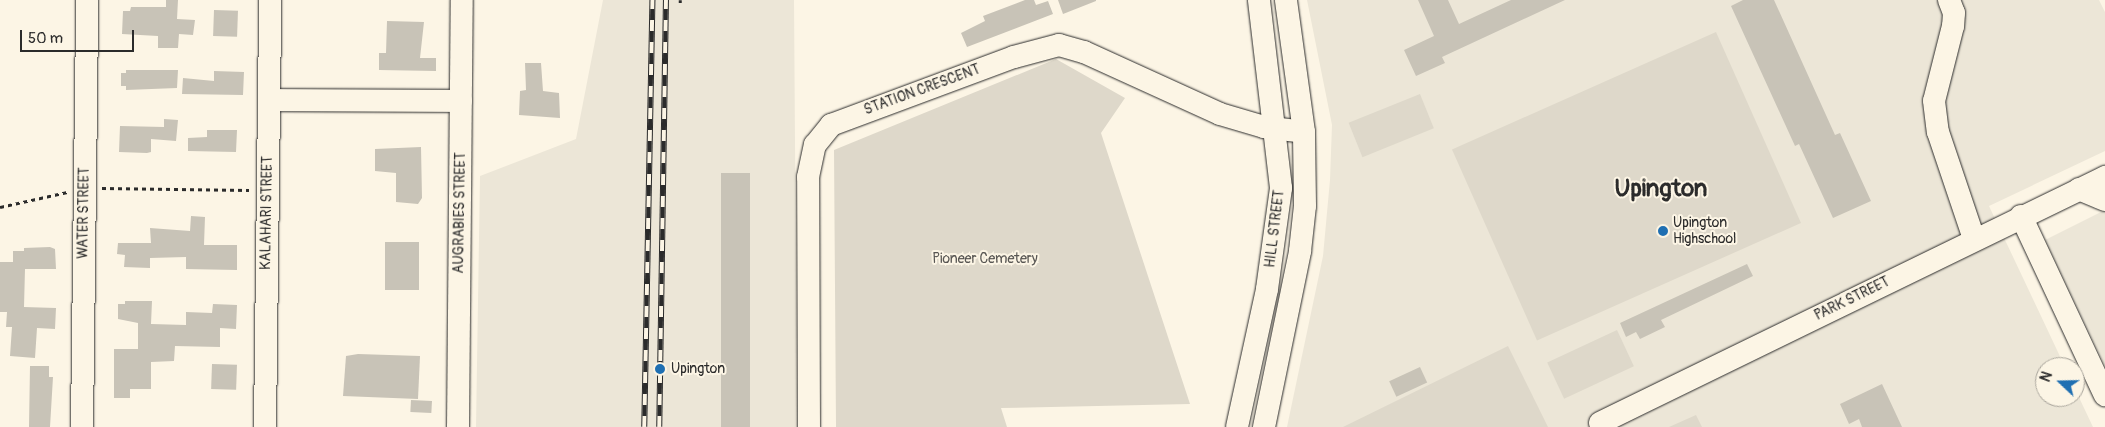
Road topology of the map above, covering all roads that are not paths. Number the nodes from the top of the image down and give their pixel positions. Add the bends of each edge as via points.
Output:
1 (87, 0) edge
2 (270, 0) edge
3 (462, 0) edge
4 (1259, 0) edge
5 (1286, 0) edge
6 (1950, 0) edge
7 (269, 100) junction
8 (461, 101) junction
9 (1276, 129) junction
10 (1304, 132) junction
11 (2105, 177) edge
12 (2079, 189) junction
13 (2105, 200) edge
14 (2021, 216) junction
15 (1974, 240) junction
16 (2105, 395) edge
17 (1600, 423) dead end
18 (82, 427) edge
19 (265, 427) edge
20 (458, 427) edge
21 (808, 427) edge
22 (1237, 427) edge
23 (1264, 427) edge

1 - 18 street, WATER STREET
2 - 7 street, KALAHARI STREET
3 - 8 street, AUGRABIES STREET
4 - 9 street, HILL STREET
5 - 10 street, HILL STREET
6 - 15 street via 1953,26 1934,100 1938,132
7 - 8 street
7 - 19 street, KALAHARI STREET
8 - 20 street, AUGRABIES STREET
9 - 10 street, STATION CRESCENT
9 - 21 street, STATION CRESCENT via 1209,110 1078,50 1059,45 1014,56 831,125 815,145 808,178
9 - 22 street, HILL STREET via 1281,188 1277,230
10 - 23 street, HILL STREET via 1304,224
11 - 12 street, PARK STREET
12 - 13 street
12 - 14 street, PARK STREET
14 - 15 street, PARK STREET
14 - 16 street
15 - 17 street, PARK STREET

